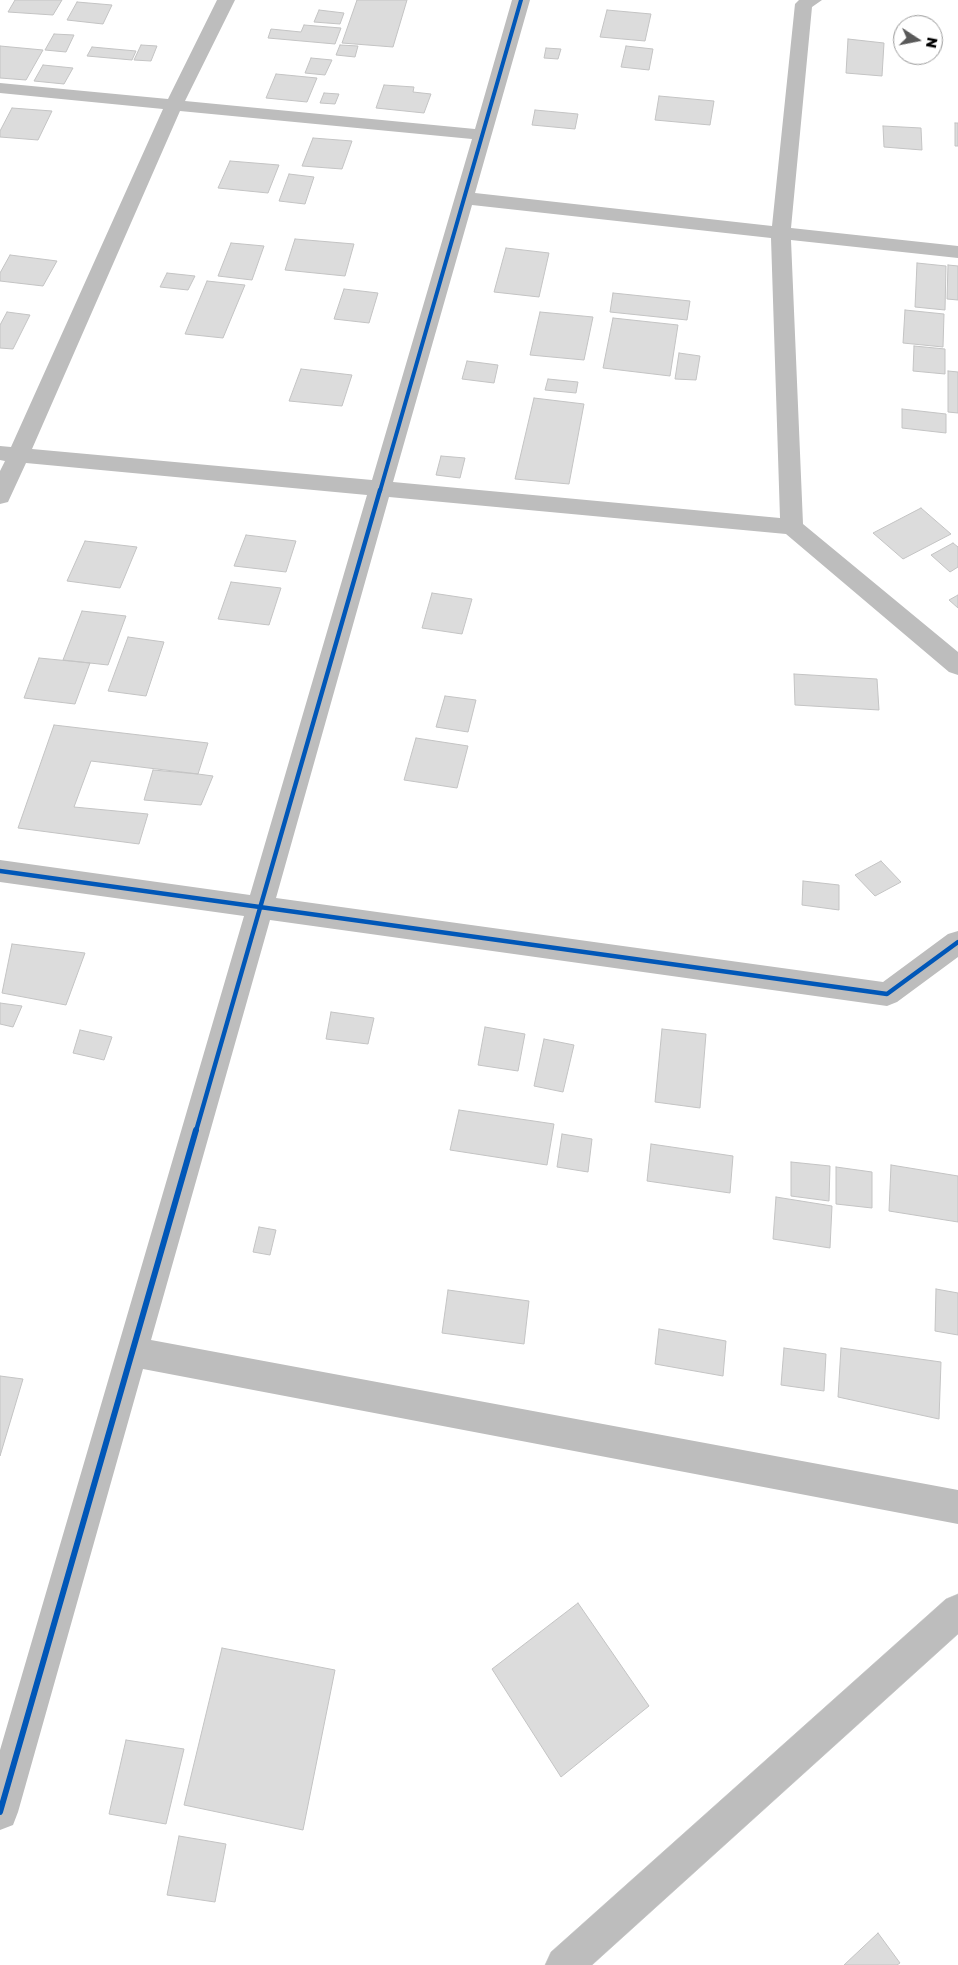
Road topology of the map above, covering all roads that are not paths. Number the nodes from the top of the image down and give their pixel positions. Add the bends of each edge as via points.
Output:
1 (226, 0) edge
2 (521, 0) edge
3 (813, 0) edge
4 (0, 88) edge
5 (174, 105) junction
6 (484, 135) junction
7 (465, 198) junction
8 (781, 233) junction
9 (958, 252) edge
10 (9, 453) edge
11 (381, 488) junction
12 (0, 496) edge
13 (792, 527) junction
14 (958, 666) edge
15 (0, 871) edge
16 (261, 907) junction
17 (958, 942) edge
18 (132, 1352) junction
19 (958, 1507) edge
20 (958, 1612) edge
21 (0, 1812) edge
22 (564, 1965) edge

1 - 5 street
2 - 6 street
3 - 8 street via 804,4
4 - 5 street
5 - 6 street
5 - 10 street
6 - 7 street
7 - 8 street
7 - 11 street
8 - 9 street
8 - 13 street
10 - 11 street
10 - 12 street
11 - 13 street
11 - 16 street
13 - 14 street
15 - 16 street
16 - 17 street via 887,994
16 - 18 street
18 - 19 street
18 - 21 street
20 - 22 street

